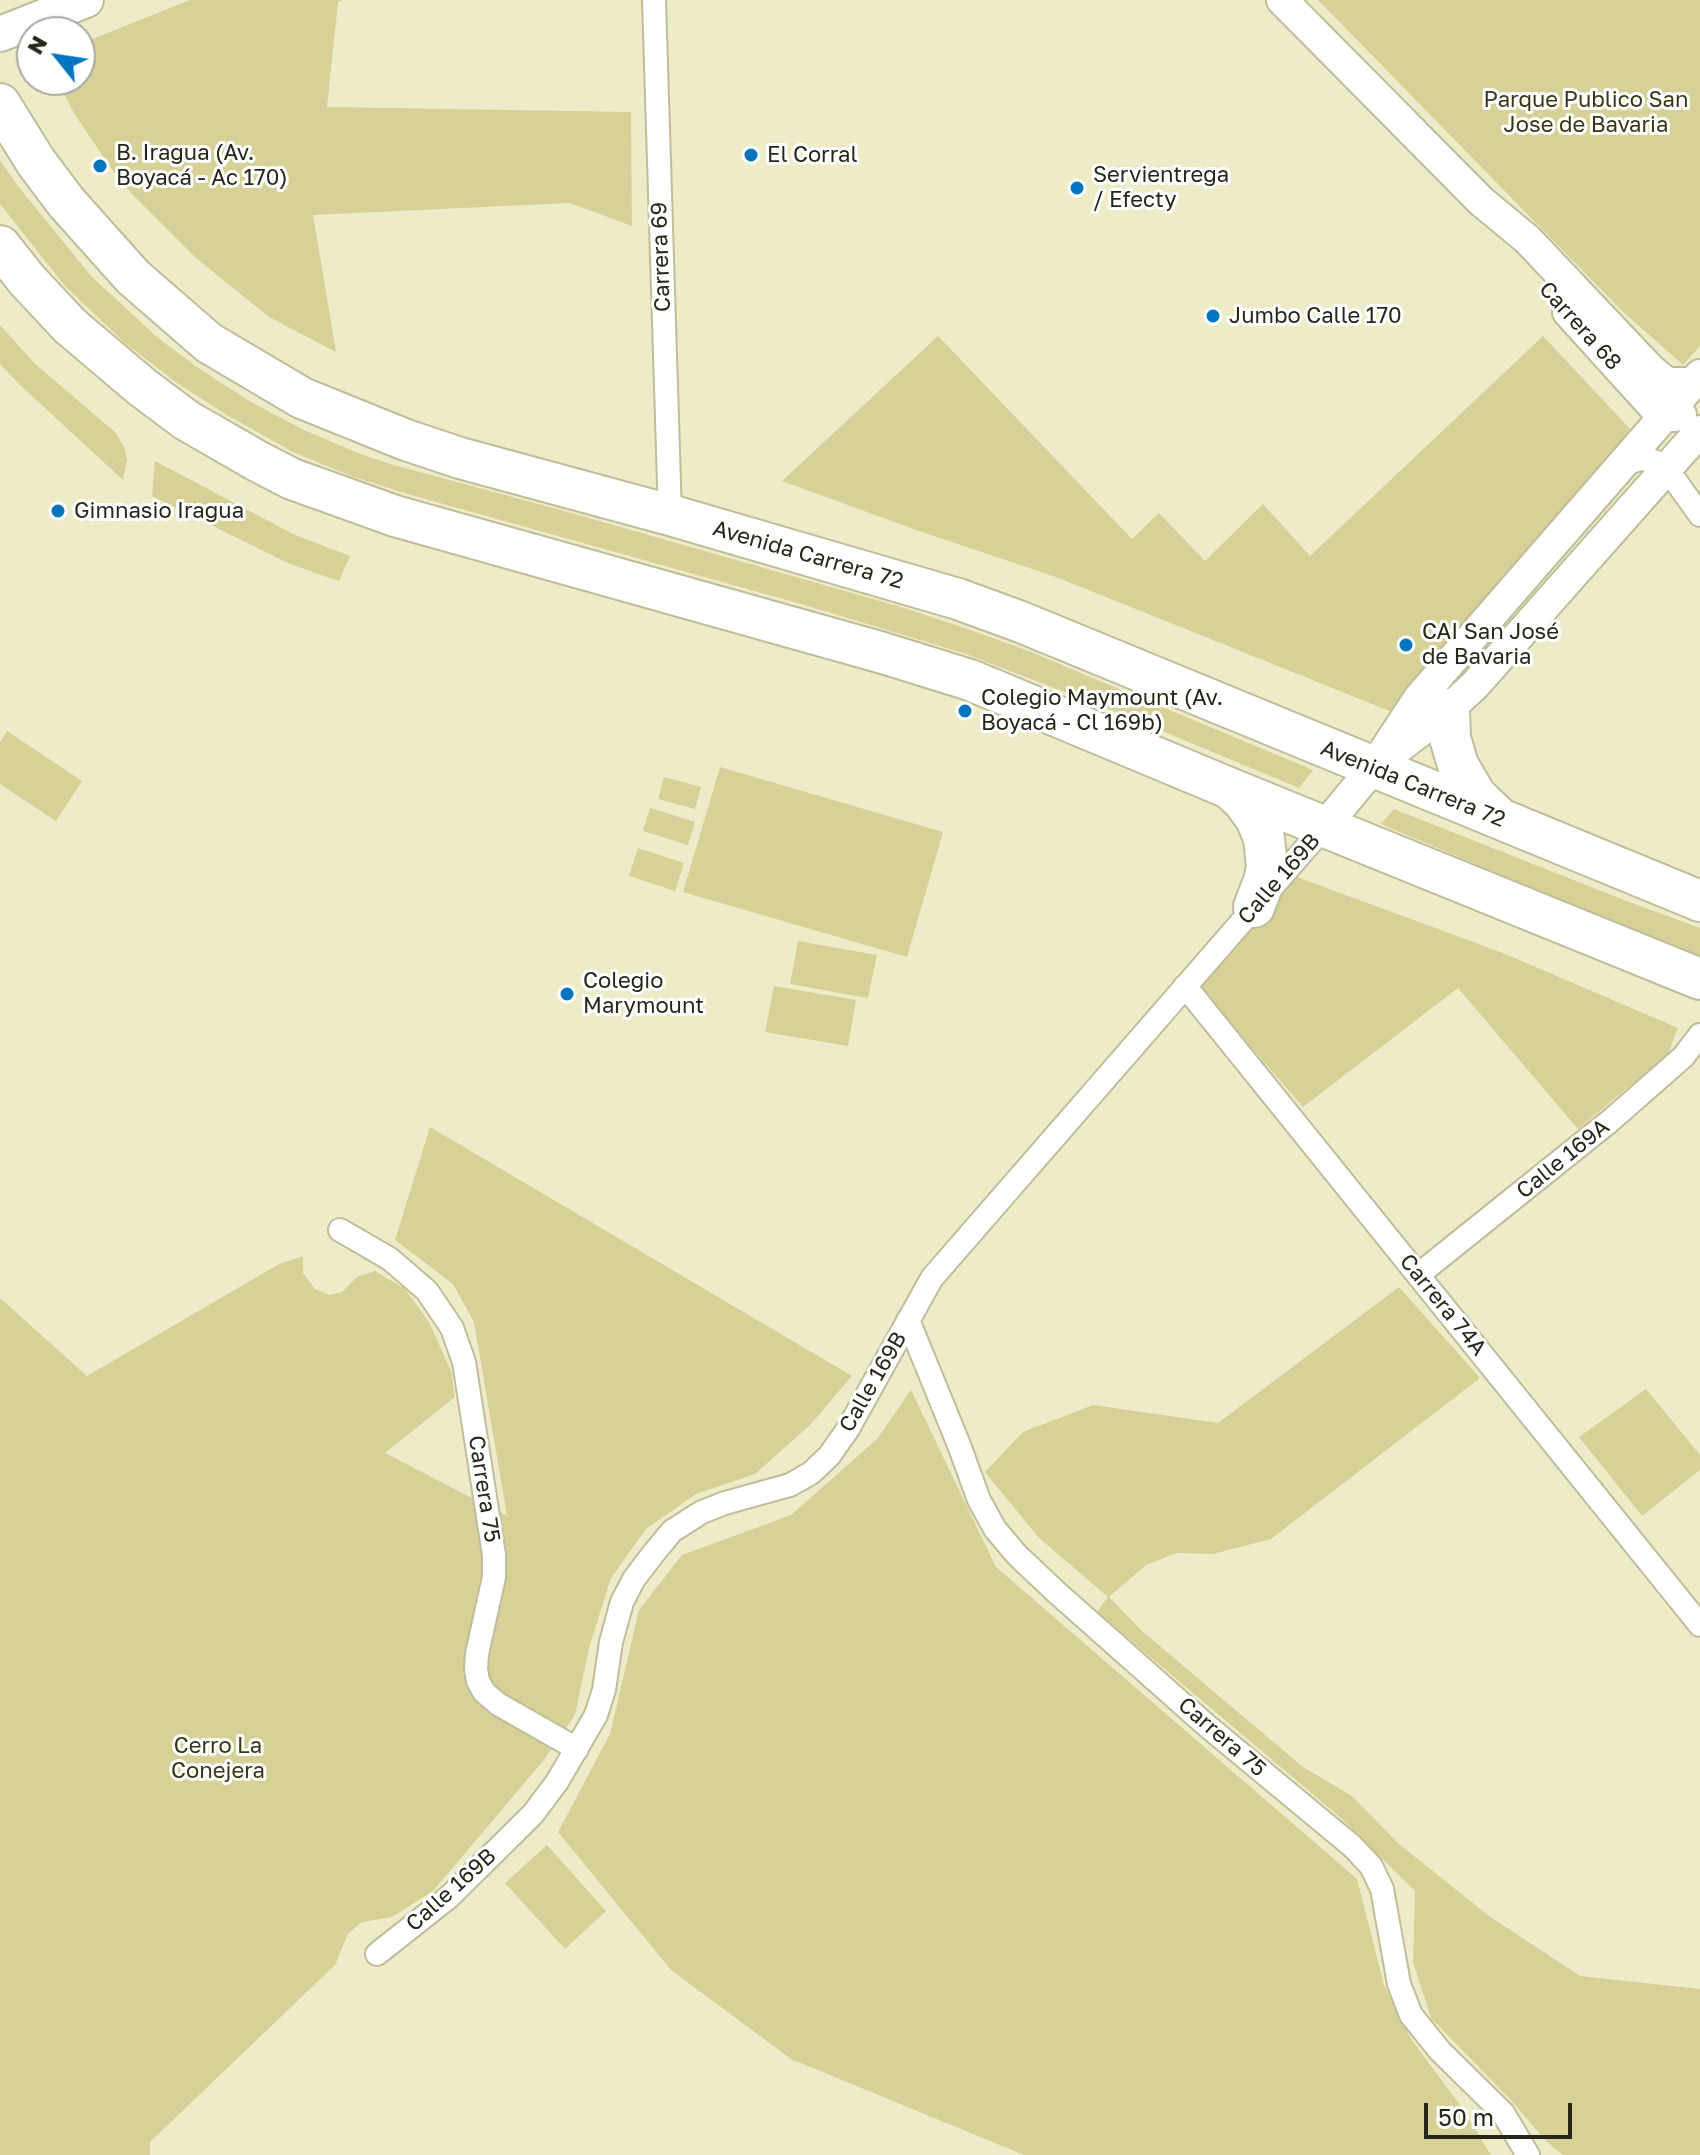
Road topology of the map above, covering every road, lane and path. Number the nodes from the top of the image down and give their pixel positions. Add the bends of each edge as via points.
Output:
1 (86, 0) edge
2 (654, 0) edge
3 (1282, 0) edge
4 (0, 34) edge
5 (0, 104) edge
6 (1481, 201) junction
7 (0, 246) edge
8 (1697, 379) edge
9 (1700, 413) edge
10 (1663, 417) junction
11 (1700, 431) edge
12 (1622, 465) junction
13 (1667, 469) junction
14 (670, 515) junction
15 (1700, 515) edge
16 (1449, 709) junction
17 (1373, 768) junction
18 (1229, 788) junction
19 (1503, 821) junction
20 (1325, 826) junction
21 (1700, 901) edge
22 (1254, 907) junction
23 (1700, 979) edge
24 (1185, 986) junction
25 (1700, 1035) edge
26 (340, 1230) dead end
27 (1418, 1275) junction
28 (908, 1320) junction
29 (1700, 1625) edge
30 (577, 1749) junction
31 (377, 1954) dead end
32 (1528, 2155) edge

1 - 4 main road
2 - 14 street, Carrera 69
3 - 6 main road, Carrera 68
5 - 14 highway, Avenida Carrera 72 via 66,202 133,277 209,343 252,370 302,398 406,440
6 - 8 main road, Carrera 68 via 1528,240 1663,380
6 - 10 main road, Carrera 68 via 1515,253
7 - 18 highway via 70,326 142,387 199,428 292,479 395,516 970,680
8 - 10 main road, Calle 169B
9 - 10 main road
10 - 12 main road, Calle 169B
11 - 13 main road, Calle 169B
12 - 13 street via 1650,460
12 - 17 main road, Calle 169B via 1419,698
13 - 15 street
13 - 16 main road, Calle 169B
14 - 17 highway, Avenida Carrera 72 via 958,599
16 - 17 main road, Calle 169B
16 - 19 highway via 1458,765 1476,796
17 - 19 highway, Avenida Carrera 72
17 - 20 main road, Calle 169B
18 - 20 highway
18 - 22 highway via 1256,819 1264,838 1267,867
19 - 21 highway, Avenida Carrera 72
20 - 22 street, Calle 169B
20 - 23 highway
22 - 24 street, Calle 169B
24 - 27 street, Carrera 74A
24 - 28 street, Calle 169B via 932,1278
25 - 27 street, Calle 169A via 1683,1057 1610,1121
26 - 30 street, Carrera 75 via 390,1259 427,1291 452,1328 464,1362 494,1555 477,1654 478,1681 498,1704
27 - 29 street, Carrera 74A
28 - 30 street, Calle 169B via 848,1429 811,1473 790,1485 702,1512 672,1531 653,1554 622,1602 604,1690
28 - 32 street, Carrera 75 via 995,1529 1055,1591 1371,1866 1382,1889 1399,1984 1411,2015 1503,2113
30 - 31 street, Calle 169B via 533,1814 449,1897

